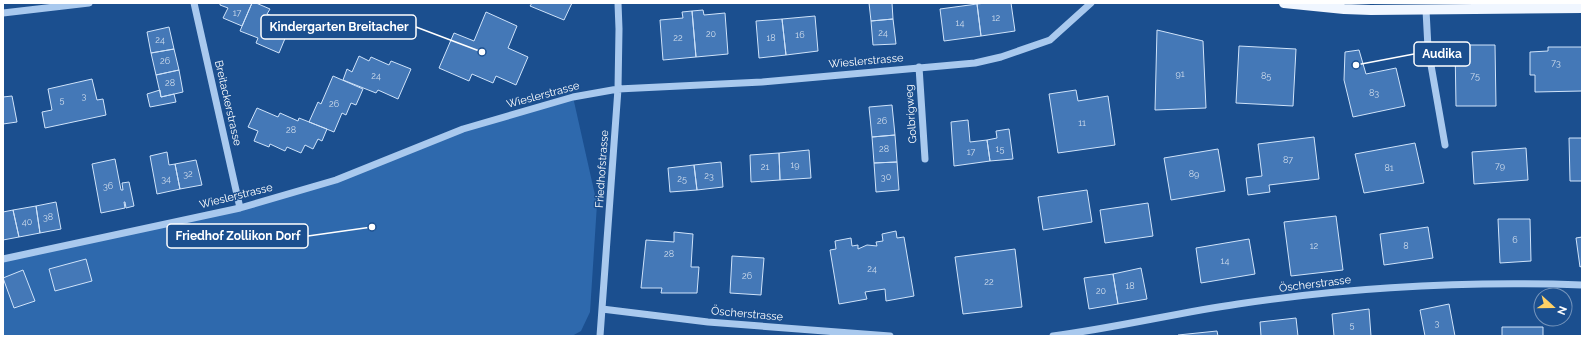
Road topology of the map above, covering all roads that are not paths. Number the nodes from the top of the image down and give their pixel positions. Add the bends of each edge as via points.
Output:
1 (89, 3) edge
2 (194, 3) edge
3 (618, 3) edge
4 (1091, 3) edge
5 (1284, 3) edge
6 (1567, 5) edge
7 (1582, 8) edge
8 (1426, 10) junction
9 (3, 13) edge
10 (919, 67) junction
11 (618, 89) junction
12 (1445, 145) dead end
13 (925, 159) dead end
14 (240, 208) junction
15 (3, 259) edge
16 (1582, 285) edge
17 (602, 309) junction
18 (600, 336) edge
19 (890, 336) edge
20 (1054, 336) edge

1 - 9 street
2 - 14 street, Breitackerstrasse
3 - 11 street, Friedhofstrasse
4 - 10 street, Wieslerstrasse via 1050,40 1001,57
5 - 8 main road via 1344,9
6 - 7 main road
6 - 8 main road
8 - 12 street via 1428,48
10 - 11 street, Wieslerstrasse via 762,82
10 - 13 street, Golbrigweg
11 - 14 street, Wieslerstrasse via 573,97 463,129 336,180
11 - 17 street, Friedhofstrasse
14 - 15 street, Wieslerstrasse
16 - 20 street, Öscherstrasse via 1466,283 1352,290 1238,304
17 - 18 street, Friedhofstrasse
17 - 19 street, Öscherstrasse via 708,322

